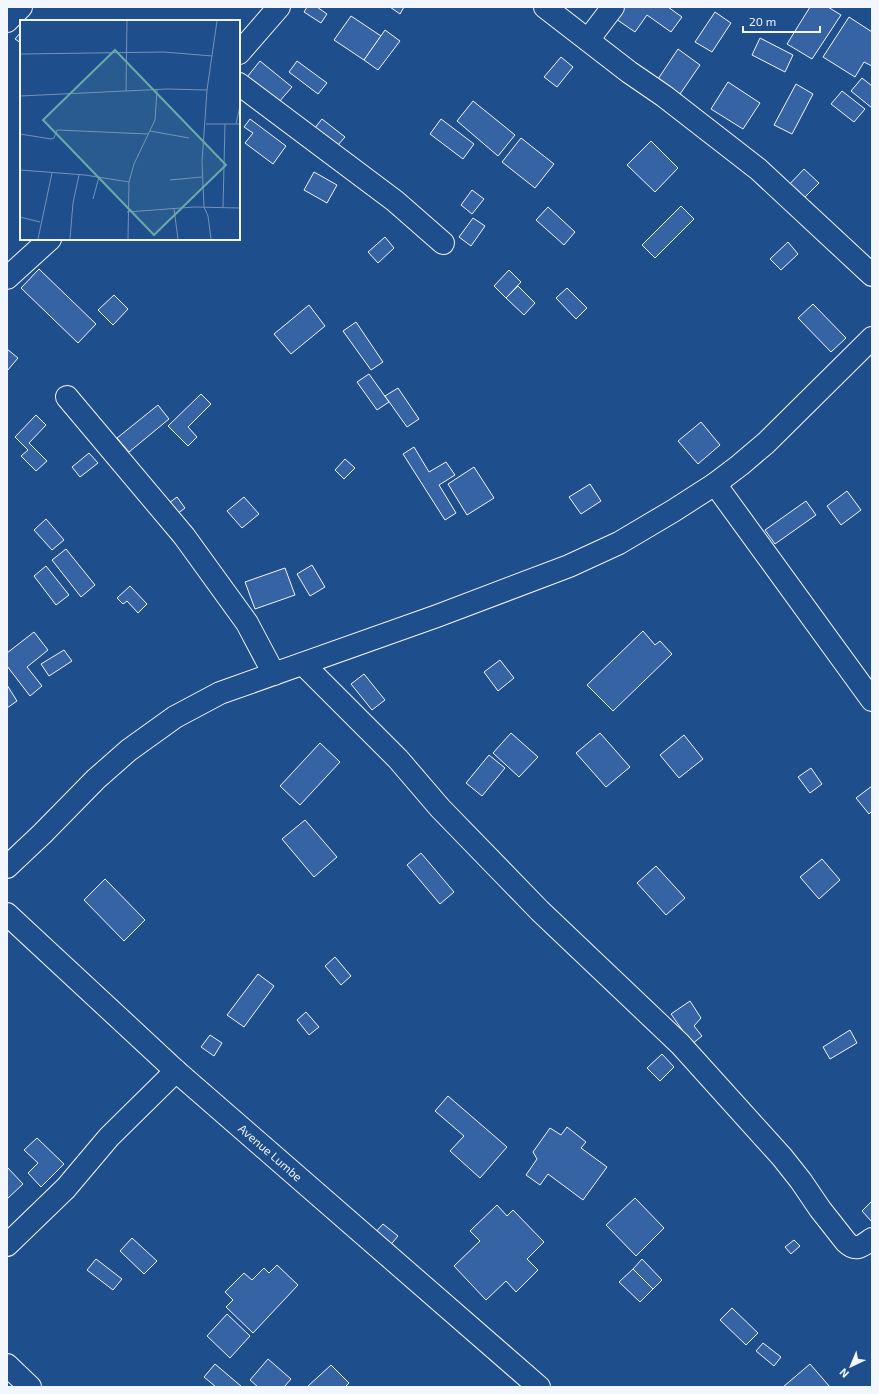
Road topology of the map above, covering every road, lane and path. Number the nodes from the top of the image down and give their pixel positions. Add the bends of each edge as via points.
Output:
1 (21, 7) edge
2 (279, 7) edge
3 (545, 7) edge
4 (613, 7) edge
5 (7, 21) edge
6 (588, 40) junction
7 (240, 51) edge
8 (240, 85) edge
9 (49, 240) edge
10 (443, 242) dead end
11 (872, 275) edge
12 (7, 278) edge
13 (872, 338) edge
14 (67, 397) dead end
15 (715, 484) junction
16 (303, 664) junction
17 (274, 674) junction
18 (872, 700) edge
19 (7, 867) edge
20 (7, 914) edge
21 (176, 1071) junction
22 (872, 1240) edge
23 (7, 1245) edge
24 (7, 1365) edge
25 (30, 1387) edge
26 (539, 1387) edge

1 - 5 street
2 - 7 street
3 - 6 street
4 - 6 street
6 - 11 street via 758,169
8 - 10 street via 394,201
9 - 12 street
13 - 15 street via 766,443
14 - 17 street via 184,536 247,623
15 - 16 street via 619,543 569,566
15 - 18 street
16 - 17 street
16 - 22 street via 398,759 440,808 540,911 685,1049 782,1157 850,1247 856,1248
17 - 19 street via 220,693 175,717 134,746 96,778
20 - 21 street, Avenue Lumbe
21 - 23 street via 109,1137 66,1188
21 - 26 street, Avenue Lumbe
24 - 25 street

